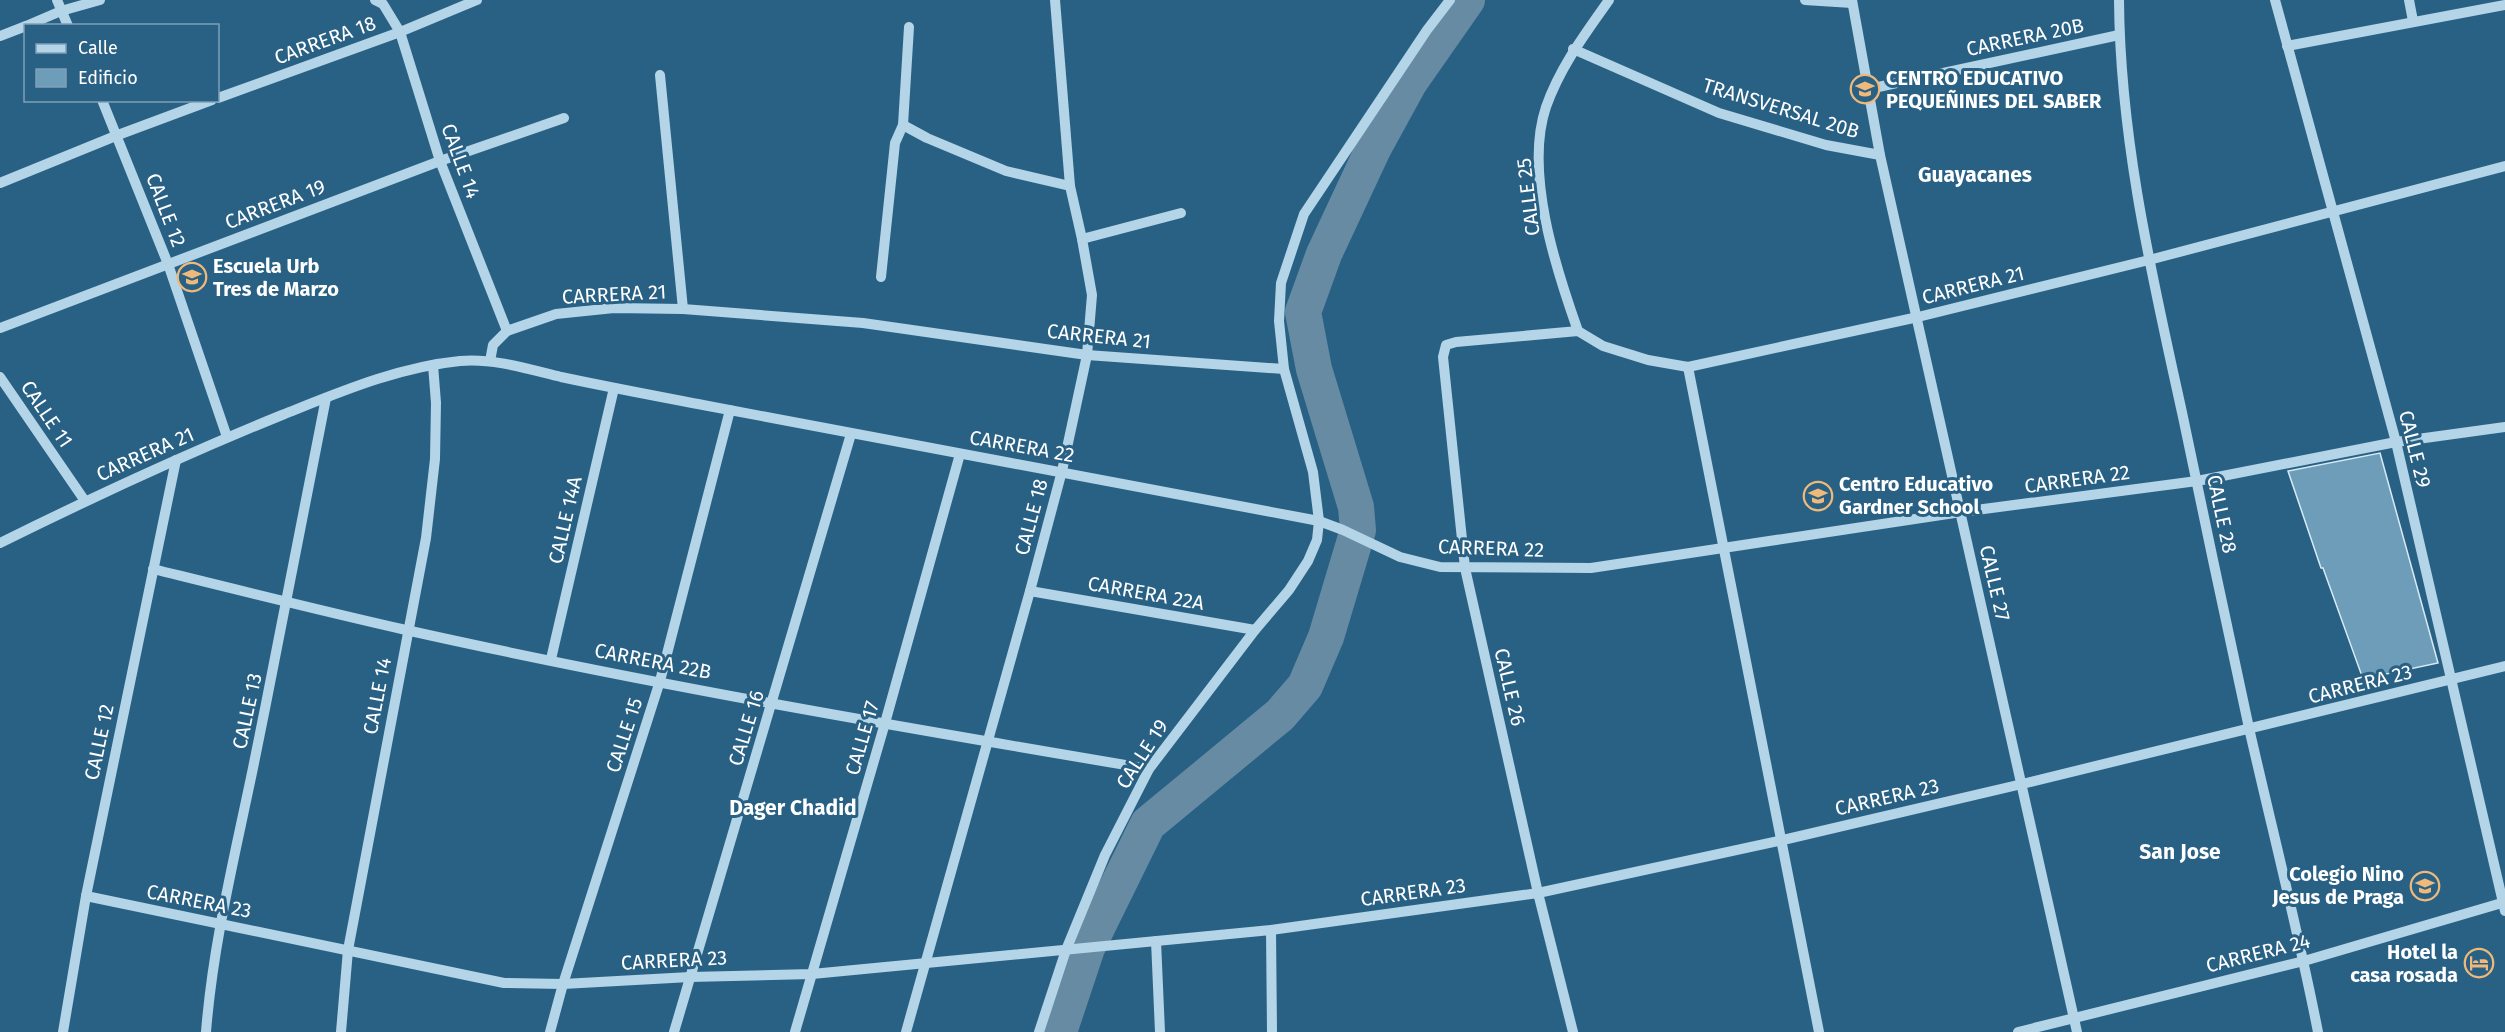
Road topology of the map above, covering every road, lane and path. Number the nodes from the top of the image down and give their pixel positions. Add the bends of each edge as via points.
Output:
1 (57, 0) edge
2 (100, 0) edge
3 (477, 0) edge
4 (1055, 0) edge
5 (1450, 0) edge
6 (1609, 0) edge
7 (1805, 0) edge
8 (2119, 0) edge
9 (2274, 0) edge
10 (2409, 0) edge
11 (379, 2) edge
12 (1852, 2) edge
13 (2505, 5) edge
14 (61, 11) junction
15 (2413, 21) junction
16 (31, 24) edge
17 (67, 24) edge
18 (24, 27) edge
19 (909, 27) dead end
20 (400, 32) junction
21 (2119, 35) junction
22 (0, 36) edge
23 (2287, 45) junction
24 (1573, 49) junction
25 (660, 75) dead end
26 (1869, 89) junction
27 (219, 98) edge
28 (103, 102) edge
29 (207, 102) edge
30 (564, 118) dead end
31 (903, 125) junction
32 (118, 135) junction
33 (1880, 155) junction
34 (440, 161) junction
35 (2505, 166) edge
36 (0, 183) edge
37 (1070, 186) junction
38 (2332, 212) junction
39 (1181, 213) dead end
40 (1083, 239) junction
41 (2149, 260) junction
42 (168, 264) junction
43 (881, 277) dead end
44 (683, 309) junction
45 (1918, 317) junction
46 (0, 328) edge
47 (507, 331) junction
48 (1578, 331) junction
49 (1087, 354) junction
50 (490, 361) junction
51 (433, 365) junction
52 (1688, 367) junction
53 (1284, 369) junction
54 (0, 377) edge
55 (614, 388) junction
56 (326, 398) junction
57 (730, 410) junction
58 (2505, 427) edge
59 (851, 434) junction
60 (227, 437) junction
61 (2396, 442) junction
62 (960, 454) junction
63 (176, 460) junction
64 (1062, 471) junction
65 (2197, 481) junction
66 (85, 501) junction
67 (1961, 512) junction
68 (1319, 521) junction
69 (0, 543) edge
70 (1725, 547) junction
71 (1465, 568) junction
72 (153, 569) junction
73 (1030, 591) junction
74 (287, 602) junction
75 (408, 630) junction
76 (1255, 630) junction
77 (551, 659) junction
78 (2505, 666) edge
79 (2453, 680) junction
80 (660, 681) junction
81 (772, 702) junction
82 (885, 723) junction
83 (2250, 729) junction
84 (986, 742) junction
85 (1149, 769) junction
86 (2022, 784) junction
87 (1783, 840) junction
88 (1539, 893) junction
89 (86, 896) junction
90 (2504, 905) edge
91 (221, 923) junction
92 (1271, 930) junction
93 (1156, 941) junction
94 (348, 950) junction
95 (1066, 950) junction
96 (2304, 961) junction
97 (927, 962) junction
98 (813, 974) junction
99 (690, 976) junction
100 (563, 984) junction
101 (2074, 1018) junction
102 (63, 1032) edge
103 (206, 1032) edge
104 (341, 1032) edge
105 (550, 1032) edge
106 (674, 1032) edge
107 (795, 1032) edge
108 (906, 1032) edge
109 (1039, 1032) edge
110 (1160, 1032) edge
111 (1272, 1032) edge
112 (1573, 1032) edge
113 (1819, 1032) edge
114 (2019, 1032) edge
115 (2077, 1032) edge
116 (2318, 1032) edge

1 - 14 street
2 - 14 street
3 - 20 street, CARRERA 18
4 - 37 street, CALLE 18
5 - 53 street, CALLE 19 via 1304,214 1281,283 1279,321
6 - 24 street, CALLE 25
7 - 12 street
8 - 21 street, CALLE 28
9 - 23 street, CALLE 29
10 - 15 street
11 - 20 street, CALLE 14
12 - 26 street, CALLE 27
13 - 15 street
14 - 16 street
14 - 17 street
15 - 23 street
18 - 22 street
19 - 31 street
20 - 27 street, CARRERA 18
20 - 34 street, CALLE 14
21 - 26 street, CARRERA 20B
21 - 41 street, CALLE 28 via 2129,149
23 - 38 street, CALLE 29
24 - 33 street, TRANSVERSAL 20B via 1719,112 1826,145
24 - 48 street, CALLE 25 via 1546,108 1538,157 1546,222
25 - 44 street
26 - 33 street, CALLE 27
28 - 32 street, CALLE 12
29 - 32 street
30 - 34 street, CARRERA 19
31 - 37 street via 1006,171
31 - 43 street via 896,143
32 - 36 street
32 - 42 street, CALLE 12
33 - 45 street, CALLE 27
34 - 42 street, CARRERA 19
34 - 47 street, CALLE 14
35 - 38 street, CARRERA 21
37 - 40 street, CALLE 18
38 - 41 street, CARRERA 21
38 - 61 street, CALLE 29
39 - 40 street
40 - 49 street, CALLE 18 via 1092,295
41 - 45 street, CARRERA 21
41 - 65 street, CALLE 28
42 - 46 street, CARRERA 19
42 - 60 street, CALLE 12
44 - 47 street, CARRERA 21 via 614,308 556,314
44 - 49 street, CARRERA 21 via 863,322
45 - 52 street, CARRERA 21
45 - 67 street, CALLE 27
47 - 50 street via 494,345
48 - 52 street, CARRERA 21 via 1604,346
48 - 71 street, CALLE 26 via 1446,345 1443,357
49 - 53 street, CARRERA 21
49 - 64 street, CALLE 18
50 - 51 street, CARRERA 21
50 - 55 street, CARRERA 22
51 - 56 street, CARRERA 21 via 378,378
51 - 75 street, CALLE 14 via 435,459 426,538
52 - 70 street
53 - 68 street, CALLE 19 via 1313,472
54 - 66 street, CALLE 11
55 - 57 street, CARRERA 22
55 - 77 street, CALLE 14A
56 - 60 street, CARRERA 21
56 - 74 street, CALLE 13
57 - 59 street, CARRERA 22
57 - 80 street, CALLE 15
58 - 61 street, CARRERA 22
59 - 62 street, CARRERA 22
59 - 81 street, CALLE 16
60 - 63 street, CARRERA 21
61 - 65 street, CARRERA 22
61 - 79 street, CALLE 29
62 - 64 street, CARRERA 22
62 - 82 street, CALLE 17
63 - 66 street, CARRERA 21
63 - 72 street, CALLE 12
64 - 68 street, CARRERA 22
64 - 73 street, CALLE 18
65 - 67 street, CARRERA 22
65 - 83 street, CALLE 28
66 - 69 street, CARRERA 21
67 - 70 street, CARRERA 22
67 - 86 street, CALLE 27
68 - 71 street, CARRERA 22 via 1400,557 1440,567
68 - 76 street, CALLE 19 via 1317,540 1308,561
70 - 71 street, CARRERA 22 via 1591,568
70 - 87 street
71 - 88 street, CALLE 26
72 - 74 street, CARRERA 22B
72 - 89 street, CALLE 12
73 - 76 street, CARRERA 22A
73 - 84 street, CALLE 18
74 - 75 street, CARRERA 22B
74 - 91 street, CALLE 13
75 - 77 street, CARRERA 22B
75 - 94 street, CALLE 14
76 - 85 street, CALLE 19
77 - 80 street, CARRERA 22B
78 - 79 street, CARRERA 23
79 - 83 street, CARRERA 23
79 - 90 street, CALLE 29
80 - 81 street, CARRERA 22B
80 - 100 street, CALLE 15
81 - 82 street, CARRERA 22B
81 - 99 street, CALLE 16
82 - 84 street, CARRERA 22B
82 - 98 street, CALLE 17
83 - 86 street, CARRERA 23
83 - 96 street, CALLE 28
84 - 85 street, CARRERA 22B
84 - 97 street, CALLE 18
85 - 95 street, CALLE 19 via 1105,855
86 - 87 street, CARRERA 23
86 - 101 street, CALLE 27
87 - 88 street, CARRERA 23
87 - 113 street
88 - 92 street, CARRERA 23
88 - 112 street, CALLE 26
89 - 91 street, CARRERA 23
89 - 102 street, CALLE 12
90 - 96 street, CARRERA 24
91 - 94 street, CARRERA 23
91 - 103 street, CALLE 13
92 - 93 street, CARRERA 23
92 - 111 street
93 - 95 street, CARRERA 23
93 - 110 street
94 - 100 street, CARRERA 23 via 504,983
94 - 104 street, CALLE 14
95 - 97 street, CARRERA 23
95 - 109 street, CALLE 19
96 - 101 street, CARRERA 24
96 - 116 street, CALLE 28
97 - 98 street, CARRERA 23
97 - 108 street, CALLE 18
98 - 99 street, CARRERA 23
98 - 107 street, CALLE 17
99 - 100 street, CARRERA 23
99 - 106 street, CALLE 16
100 - 105 street, CALLE 15
101 - 114 street, CARRERA 24
101 - 115 street, CALLE 27

